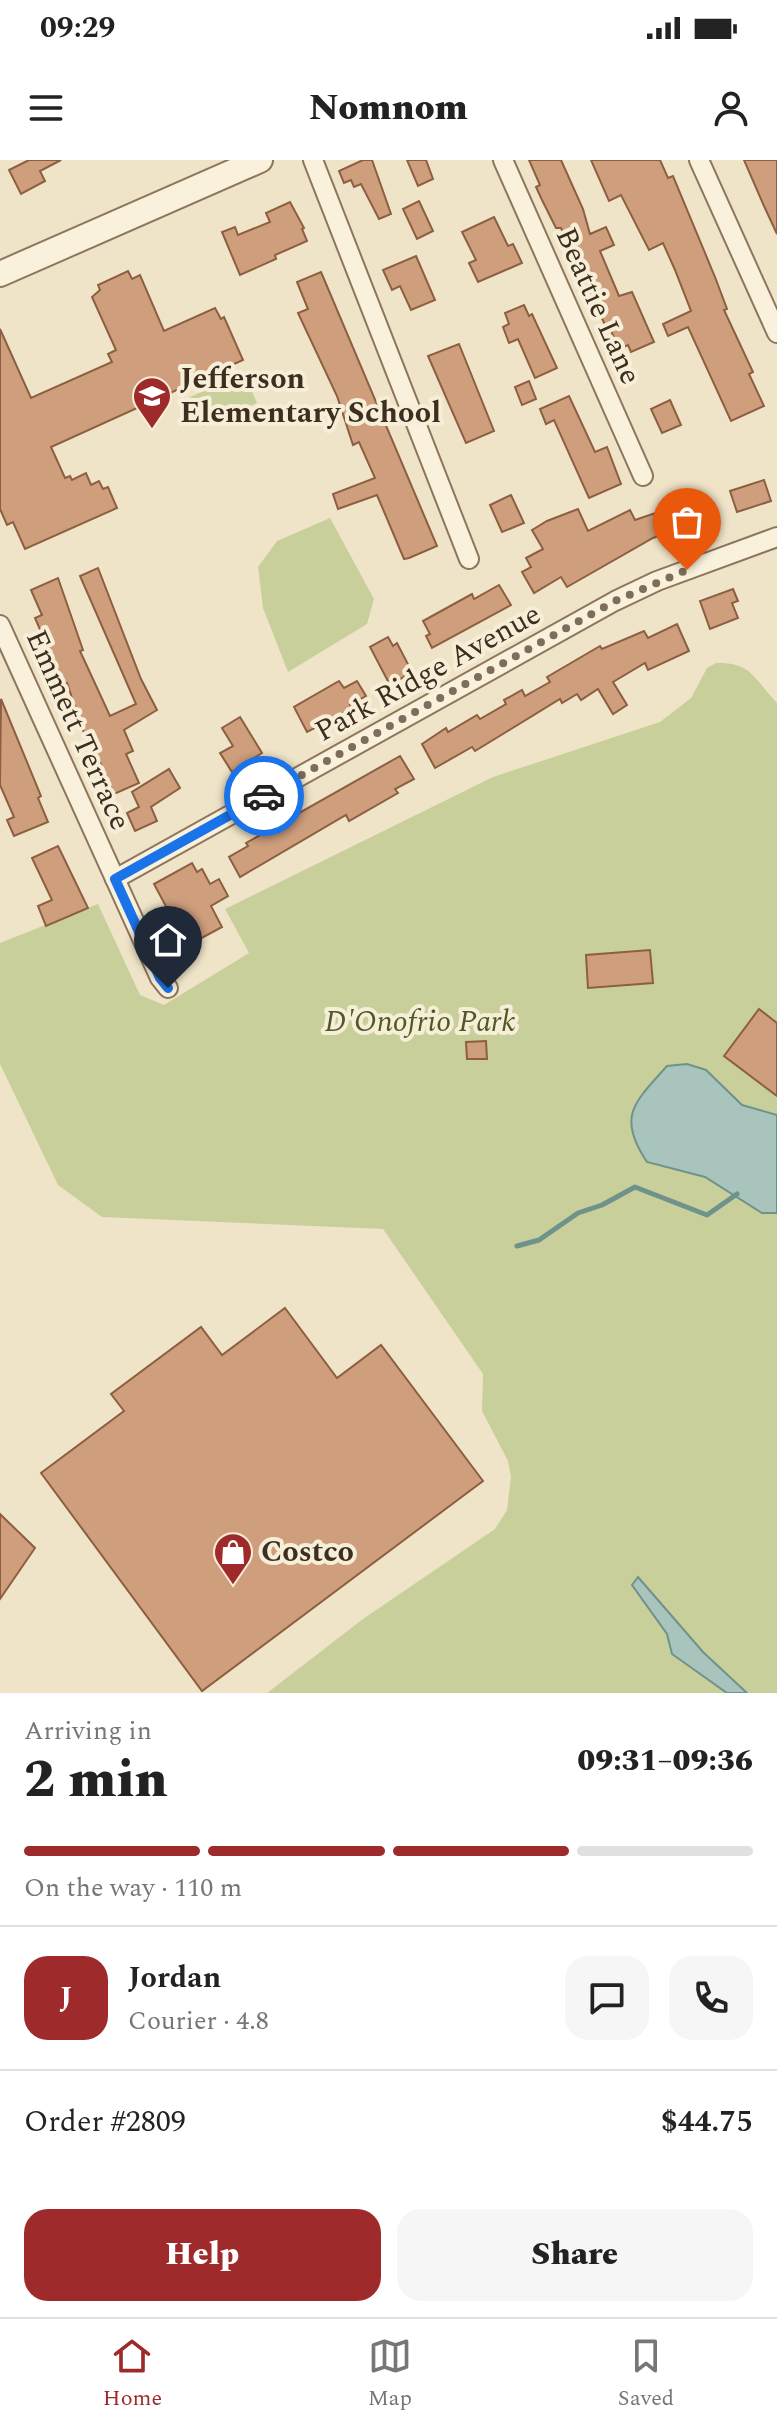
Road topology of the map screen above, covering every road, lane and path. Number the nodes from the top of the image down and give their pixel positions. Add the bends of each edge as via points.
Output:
1 (260, 160) edge
2 (313, 160) edge
3 (503, 160) edge
4 (699, 160) edge
5 (0, 274) edge
6 (777, 333) edge
7 (643, 476) dead end
8 (777, 537) edge
9 (469, 559) dead end
10 (0, 625) edge
11 (115, 879) junction
12 (168, 988) dead end

1 - 5 street
2 - 9 street
3 - 7 street, Beattie Lane
4 - 6 street
8 - 11 street, Park Ridge Avenue via 615,601
10 - 11 street, Emmett Terrace
11 - 12 street, Emmett Terrace

